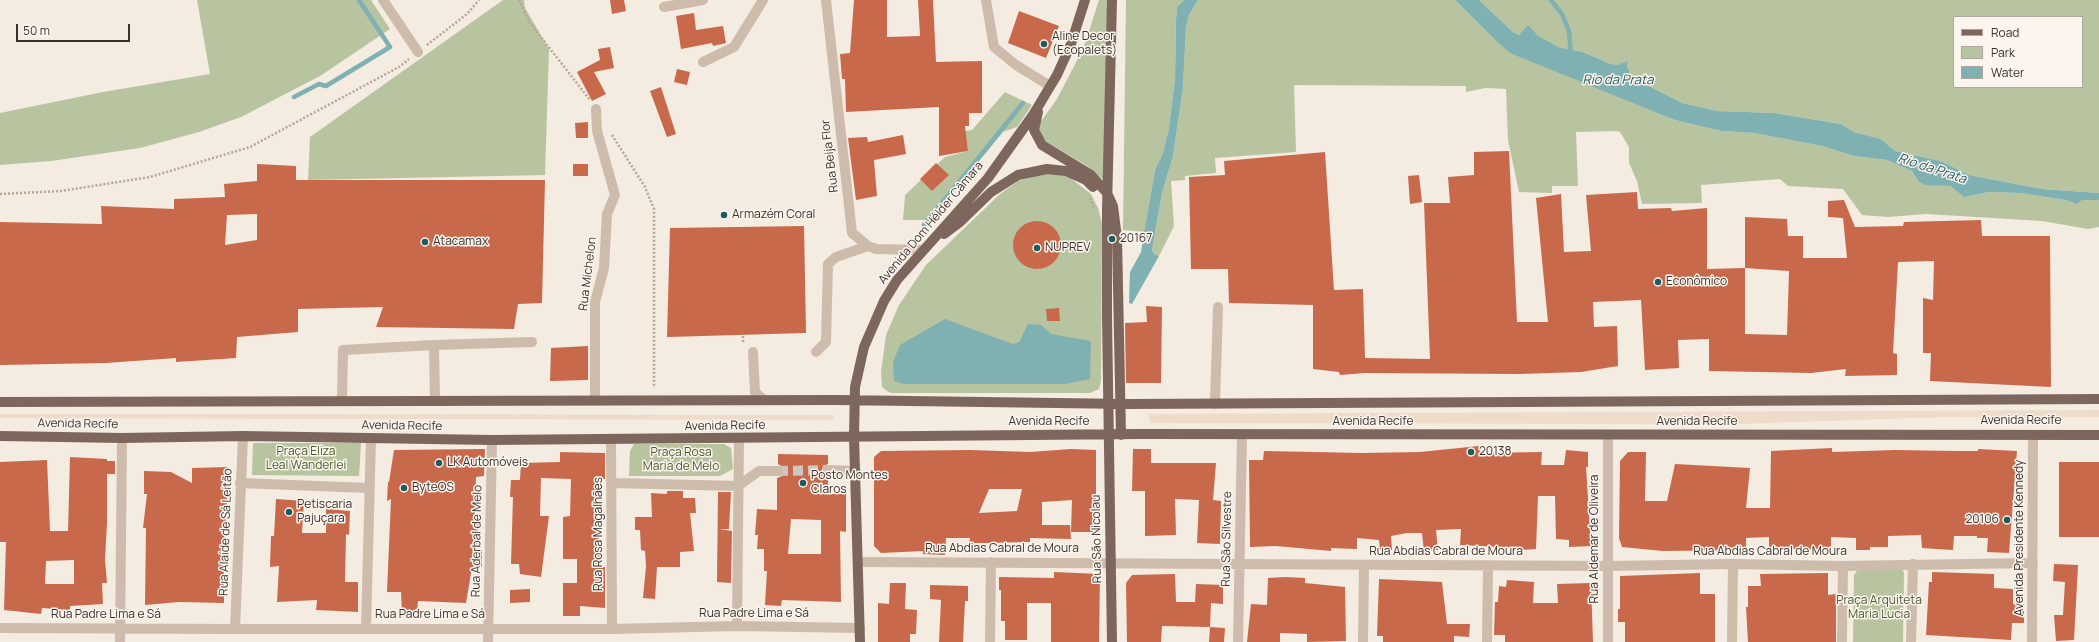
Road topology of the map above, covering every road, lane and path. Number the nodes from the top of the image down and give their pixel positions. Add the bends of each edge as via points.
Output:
1 (383, 0) edge
2 (479, 0) edge
3 (519, 0) edge
4 (703, 0) edge
5 (763, 0) edge
6 (826, 0) edge
7 (986, 0) edge
8 (1085, 0) edge
9 (1112, 0) edge
10 (664, 7) dead end
11 (418, 52) junction
12 (703, 62) dead end
13 (1050, 86) junction
14 (1044, 96) junction
15 (596, 109) joint
16 (608, 128) dead end
17 (1107, 193) junction
18 (0, 194) edge
19 (1107, 209) junction
20 (868, 246) junction
21 (923, 250) junction
22 (1218, 307) dead end
23 (532, 342) dead end
24 (434, 345) junction
25 (754, 352) dead end
26 (816, 352) dead end
27 (2099, 399) edge
28 (342, 400) junction
29 (435, 400) junction
30 (595, 400) junction
31 (654, 400) junction
32 (764, 400) junction
33 (855, 400) junction
34 (0, 402) edge
35 (1107, 404) junction
36 (1120, 404) junction
37 (1215, 404) junction
38 (2099, 434) edge
39 (1108, 435) junction
40 (1121, 435) junction
41 (2033, 435) junction
42 (0, 436) edge
43 (243, 436) junction
44 (1242, 436) junction
45 (1608, 436) junction
46 (854, 437) junction
47 (122, 438) junction
48 (371, 438) junction
49 (738, 439) junction
50 (492, 440) junction
51 (611, 440) junction
52 (778, 470) tunnel mouth
53 (828, 470) tunnel mouth
54 (856, 471) junction
55 (240, 483) junction
56 (612, 483) junction
57 (738, 486) junction
58 (369, 488) junction
59 (859, 562) junction
60 (991, 562) junction
61 (1111, 562) junction
62 (2033, 563) junction
63 (1239, 564) junction
64 (1733, 564) junction
65 (1913, 564) junction
66 (1364, 565) junction
67 (1488, 565) junction
68 (1609, 566) junction
69 (1843, 566) junction
70 (737, 626) junction
71 (0, 628) edge
72 (120, 628) junction
73 (366, 628) junction
74 (488, 628) junction
75 (612, 628) junction
76 (860, 628) junction
77 (235, 629) junction
78 (120, 642) edge
79 (488, 642) edge
80 (860, 642) edge
81 (990, 642) edge
82 (1112, 642) edge
83 (1238, 642) edge
84 (1363, 642) edge
85 (1487, 642) edge
86 (1608, 642) edge
87 (1732, 642) edge
88 (1842, 642) edge
89 (1911, 642) edge
90 (2032, 642) edge

1 - 11 street
2 - 11 path via 466,14
3 - 15 path via 530,23
4 - 10 street
5 - 12 street via 734,47
6 - 20 street, Rua Beija Flor via 852,233
7 - 13 street via 994,47 1016,65
8 - 13 main road, Avenida Dom Hélder Câmara via 1072,44
9 - 17 main road, Avenida Dom Hélder Câmara
11 - 18 path via 399,67 250,147 150,177 61,191
13 - 14 main road, Avenida Dom Hélder Câmara
14 - 17 main road, Avenida Dom Hélder Câmara via 1035,120 1034,130 1037,138 1042,145 1091,175
14 - 21 main road, Avenida Dom Hélder Câmara via 988,178
15 - 30 street, Rua Michelon via 597,131 615,195 607,214 604,268 595,302
16 - 31 path via 645,187 654,209
17 - 19 main road, Avenida Dom Hélder Câmara
17 - 36 main road, Avenida Dom Hélder Câmara via 1113,206 1118,238
19 - 21 main road via 1096,191 1078,175 1057,170 1034,170 1018,175 991,192 960,222
19 - 35 main road, Avenida Dom Hélder Câmara
20 - 21 street, Rua Beija Flor via 884,250
20 - 26 street via 836,257 828,264 826,342
21 - 33 main road, Avenida Dom Hélder Câmara via 898,280 873,323 860,362
22 - 37 street
23 - 24 street
24 - 28 street via 343,350
24 - 29 street
25 - 32 street via 755,392
27 - 37 main road, Avenida Recife
28 - 29 main road, Avenida Recife
28 - 34 main road, Avenida Recife
29 - 30 main road, Avenida Recife
30 - 31 main road, Avenida Recife
31 - 32 main road, Avenida Recife
32 - 33 main road, Avenida Recife
33 - 35 main road, Avenida Recife
33 - 46 main road, Avenida Dom Hélder Câmara
35 - 36 main road, Avenida Recife
35 - 39 main road, Avenida Dom Hélder Câmara
36 - 37 main road, Avenida Recife
36 - 40 main road, Avenida Dom Hélder Câmara
38 - 41 main road, Avenida Recife
39 - 40 main road, Avenida Recife
39 - 46 main road, Avenida Recife
39 - 61 main road, Rua São Nicolau
40 - 44 main road, Avenida Recife
41 - 45 main road, Avenida Recife
41 - 62 street, Avenida Presidente Kennedy
42 - 47 main road, Avenida Recife
43 - 47 main road, Avenida Recife
43 - 48 main road, Avenida Recife
43 - 55 street, Rua Alaíde de Sá Leitão
44 - 45 main road, Avenida Recife
44 - 63 street, Rua São Silvestre
45 - 68 street, Rua Aldemar de Oliveira
46 - 49 main road, Avenida Recife
46 - 54 main road, Avenida Dom Hélder Câmara
47 - 72 street
48 - 50 main road, Avenida Recife
48 - 58 street
49 - 51 main road, Avenida Recife
49 - 57 street
50 - 51 main road, Avenida Recife
50 - 74 street, Rua Aderbal de Melo
51 - 56 street, Rua Rosa Magalhães
52 - 57 street via 759,471
53 - 54 street
54 - 59 main road, Avenida Dom Hélder Câmara
55 - 58 street
55 - 77 street, Rua Alaíde de Sá Leitão
56 - 57 street
56 - 75 street, Rua Rosa Magalhães
57 - 70 street
58 - 73 street
59 - 60 street, Rua Abdias Cabral de Moura
59 - 76 main road, Avenida Dom Hélder Câmara
60 - 61 street, Rua Abdias Cabral de Moura
60 - 81 street
61 - 63 street, Rua Abdias Cabral de Moura
61 - 82 main road, Rua São Nicolau
62 - 65 street, Rua Abdias Cabral de Moura
62 - 90 street, Avenida Presidente Kennedy
63 - 66 street, Rua Abdias Cabral de Moura
63 - 83 street, Rua São Silvestre
64 - 68 street, Rua Abdias Cabral de Moura
64 - 69 street, Rua Abdias Cabral de Moura
64 - 87 street
65 - 69 street, Rua Abdias Cabral de Moura
65 - 89 street
66 - 67 street, Rua Abdias Cabral de Moura
66 - 84 street
67 - 68 street, Rua Abdias Cabral de Moura
67 - 85 street
68 - 86 street, Rua Aldemar de Oliveira
69 - 88 street
70 - 75 street, Rua Padre Lima e Sá
70 - 76 street, Rua Padre Lima e Sá
71 - 72 street, Rua Padre Lima e Sá
72 - 77 street, Rua Padre Lima e Sá
72 - 78 street
73 - 74 street, Rua Padre Lima e Sá
73 - 77 street, Rua Padre Lima e Sá
74 - 75 street, Rua Padre Lima e Sá
74 - 79 street, Rua Aderbal de Melo
76 - 80 main road, Avenida Dom Hélder Câmara

